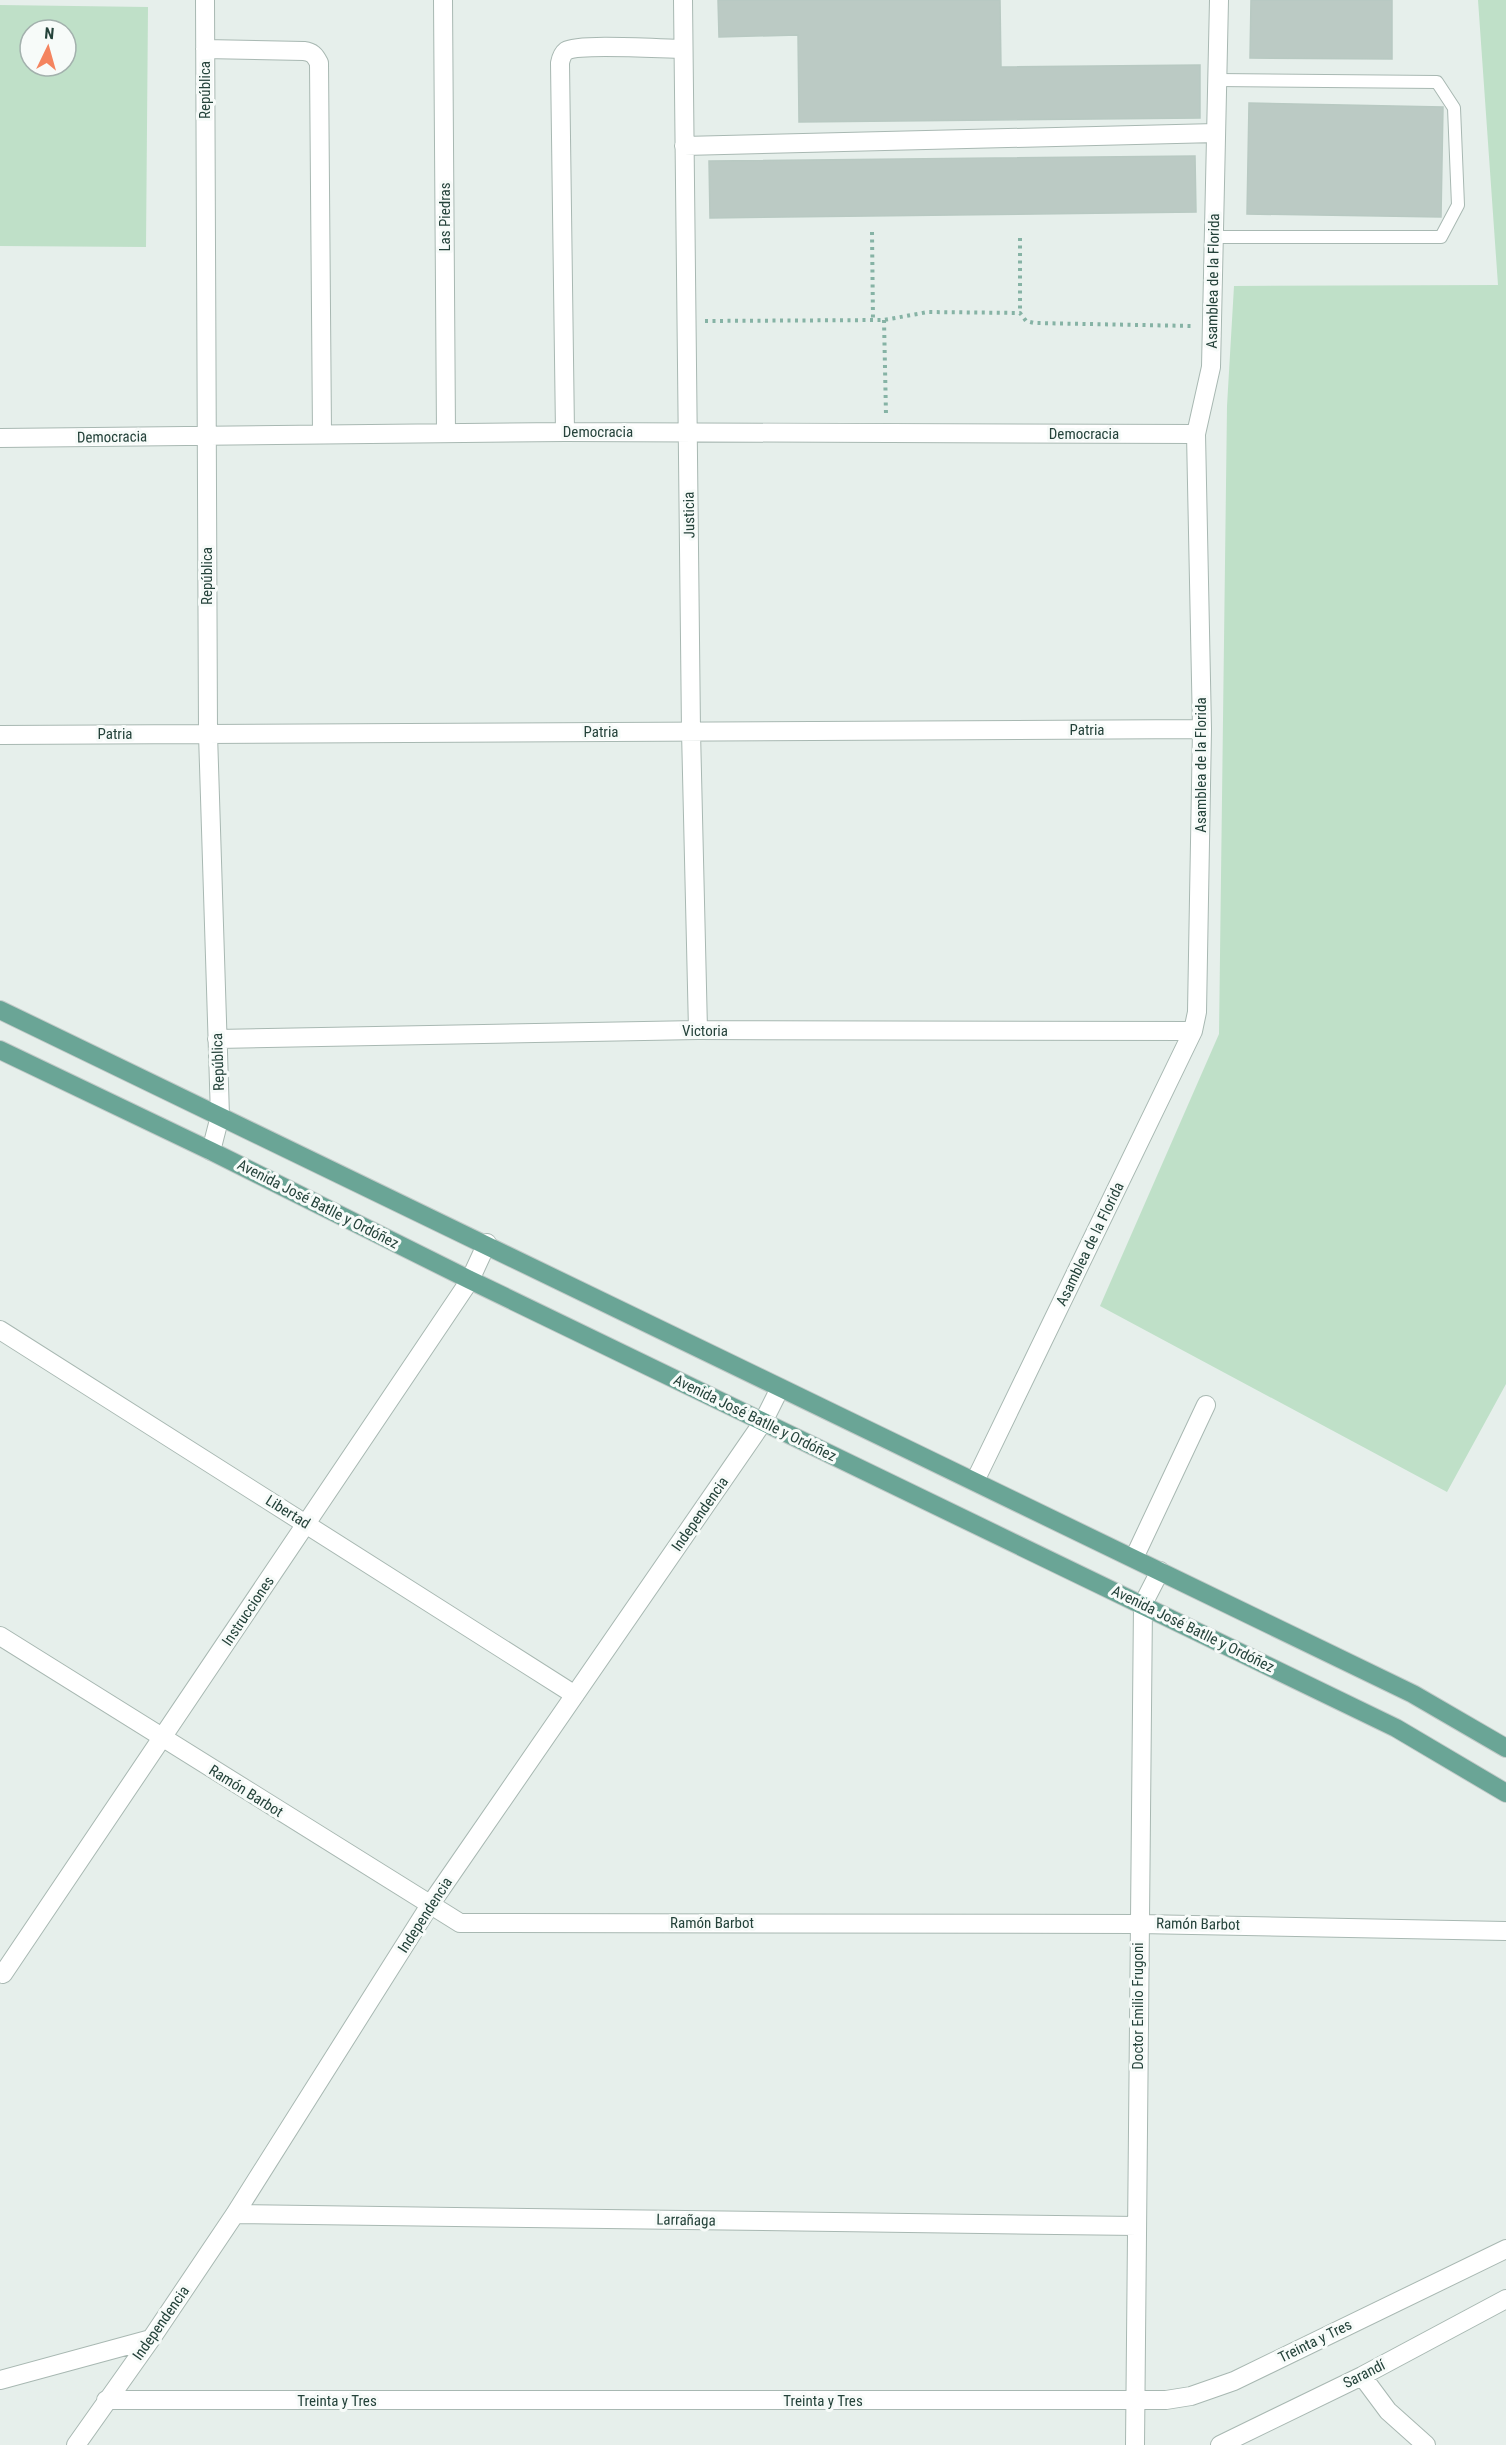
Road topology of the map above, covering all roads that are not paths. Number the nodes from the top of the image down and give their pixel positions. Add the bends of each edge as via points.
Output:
1 (205, 0) edge
2 (443, 0) edge
3 (683, 0) edge
4 (1219, 0) edge
5 (205, 49) junction
6 (683, 49) junction
7 (1217, 80) junction
8 (1216, 133) junction
9 (684, 146) junction
10 (1215, 237) junction
11 (565, 432) junction
12 (688, 432) junction
13 (446, 433) junction
14 (322, 434) junction
15 (1196, 434) junction
16 (207, 436) junction
17 (0, 438) edge
18 (1202, 729) junction
19 (691, 731) junction
20 (208, 734) junction
21 (0, 735) edge
22 (0, 1010) edge
23 (698, 1030) junction
24 (1193, 1031) junction
25 (217, 1039) junction
26 (0, 1050) edge
27 (220, 1116) junction
28 (211, 1150) junction
29 (487, 1243) junction
30 (470, 1280) junction
31 (0, 1330) edge
32 (780, 1388) junction
33 (1206, 1405) dead end
34 (763, 1422) junction
35 (975, 1481) junction
36 (306, 1524) junction
37 (1134, 1558) junction
38 (1160, 1571) junction
39 (1143, 1604) junction
40 (0, 1636) edge
41 (575, 1695) junction
42 (162, 1739) junction
43 (1506, 1748) edge
44 (1506, 1793) edge
45 (430, 1905) junction
46 (1139, 1924) junction
47 (1506, 1931) edge
48 (3, 1974) dead end
49 (235, 2214) junction
50 (1137, 2226) junction
51 (1506, 2248) edge
52 (1506, 2299) edge
53 (151, 2339) junction
54 (1362, 2376) junction
55 (0, 2380) edge
56 (106, 2400) junction
57 (1135, 2402) junction
58 (76, 2445) edge
59 (1135, 2445) edge
60 (1220, 2445) edge
61 (1426, 2445) edge

1 - 5 street, República
2 - 13 street, Las Piedras
3 - 6 street, Justicia
4 - 7 street, Asamblea de la Florida
5 - 14 street via 304,51 316,56 319,63
5 - 16 street, República
6 - 9 street, Justicia
6 - 11 street via 583,48 566,51 562,56
7 - 8 street, Asamblea de la Florida
7 - 10 lane via 1437,82 1454,108 1458,205 1441,237
8 - 9 street
8 - 10 street, Asamblea de la Florida
9 - 12 street, Justicia
10 - 15 street, Asamblea de la Florida via 1211,367
11 - 12 street, Democracia
11 - 13 street, Democracia
12 - 15 street, Democracia
12 - 19 street, Justicia
13 - 14 street, Democracia
14 - 16 street, Democracia
15 - 18 street, Asamblea de la Florida
16 - 17 street, Democracia
16 - 20 street, República
18 - 19 street, Patria
18 - 24 street, Asamblea de la Florida via 1197,1012
19 - 20 street, Patria
19 - 23 street, Justicia
20 - 21 street, Patria
20 - 25 street, República
22 - 27 main road
23 - 24 street, Victoria
23 - 25 street, Victoria
24 - 35 street, Asamblea de la Florida
25 - 27 street, República
26 - 28 main road, Avenida José Batlle y Ordóñez
27 - 28 street, República
27 - 29 main road
28 - 30 main road, Avenida José Batlle y Ordóñez
29 - 30 street, Instrucciones
29 - 32 main road
30 - 34 main road, Avenida José Batlle y Ordóñez
30 - 36 street, Instrucciones
31 - 36 street, Libertad
32 - 34 street, Independencia
32 - 35 main road
33 - 37 street
34 - 39 main road, Avenida José Batlle y Ordóñez
34 - 41 street, Independencia
35 - 37 main road
36 - 41 street, Libertad
36 - 42 street, Instrucciones
37 - 38 main road
38 - 39 street, Doctor Emilio Frugoni
38 - 43 main road via 1413,1694
39 - 44 main road, Avenida José Batlle y Ordóñez via 1396,1728
39 - 46 street, Doctor Emilio Frugoni
40 - 42 street, Ramón Barbot
41 - 45 street, Independencia
42 - 45 street, Ramón Barbot
42 - 48 street, Instrucciones
45 - 46 street, Ramón Barbot via 460,1923
45 - 49 street, Independencia
46 - 47 street, Ramón Barbot
46 - 50 street, Doctor Emilio Frugoni
49 - 50 street, Larrañaga
49 - 53 street, Independencia
50 - 57 street, Doctor Emilio Frugoni
51 - 57 street, Treinta y Tres via 1234,2380 1191,2396
52 - 54 street, Sarandí
53 - 55 street
53 - 56 street, Independencia
54 - 60 street, Sarandí
54 - 61 street via 1388,2412
56 - 57 street, Treinta y Tres
56 - 58 street, Independencia
57 - 59 street, Doctor Emilio Frugoni

